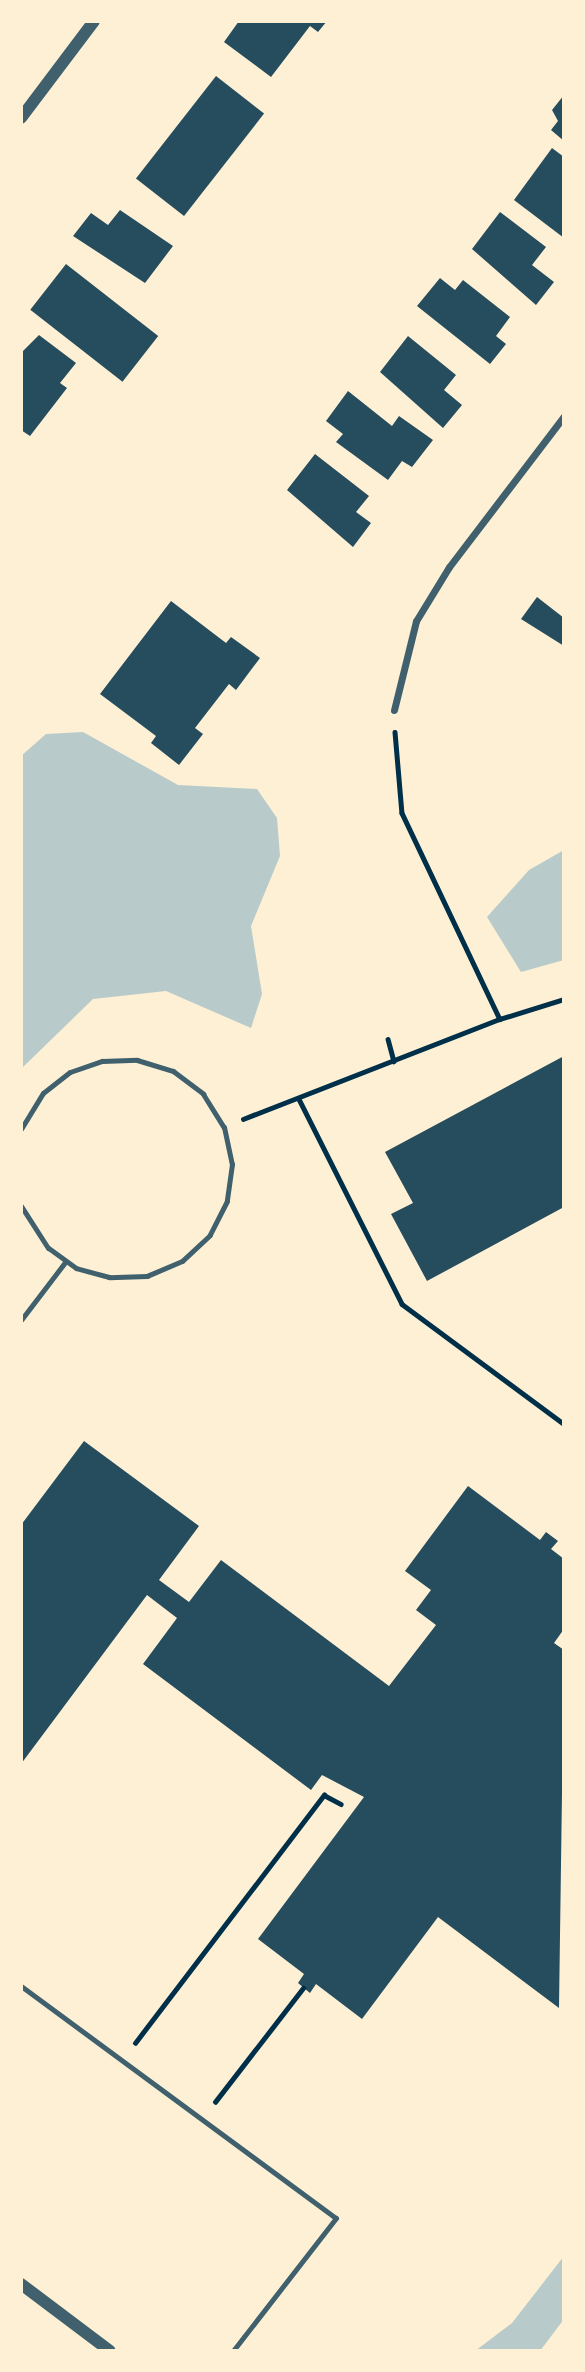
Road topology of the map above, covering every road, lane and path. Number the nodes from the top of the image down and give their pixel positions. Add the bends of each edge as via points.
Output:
1 (94, 21) edge
2 (21, 118) edge
3 (564, 416) edge
4 (394, 710) joint
5 (564, 999) edge
6 (500, 1019) junction
7 (388, 1039) dead end
8 (394, 1060) junction
9 (299, 1099) junction
10 (224, 1127) junction
11 (21, 1129) edge
12 (21, 1206) edge
13 (66, 1261) junction
14 (21, 1320) edge
15 (564, 1424) edge
16 (341, 1804) dead end
17 (21, 1986) edge
18 (303, 1988) dead end
19 (121, 2060) junction
20 (200, 2118) junction
21 (21, 2284) edge
22 (110, 2351) edge
23 (233, 2351) edge

1 - 2 street
3 - 4 street via 449,567 416,621
4 - 6 path via 402,813
5 - 6 path
6 - 8 path
7 - 8 path
8 - 9 path
9 - 10 path
9 - 15 path via 402,1304
10 - 11 lane via 203,1094 173,1072 137,1060 102,1060 70,1072 43,1093
10 - 13 lane via 232,1164 227,1201 210,1235 182,1261 147,1276 109,1278
12 - 13 lane via 48,1248
13 - 14 lane
16 - 19 path via 324,1795
17 - 19 lane
18 - 20 path
19 - 20 lane
20 - 23 lane via 336,2218
21 - 22 street

